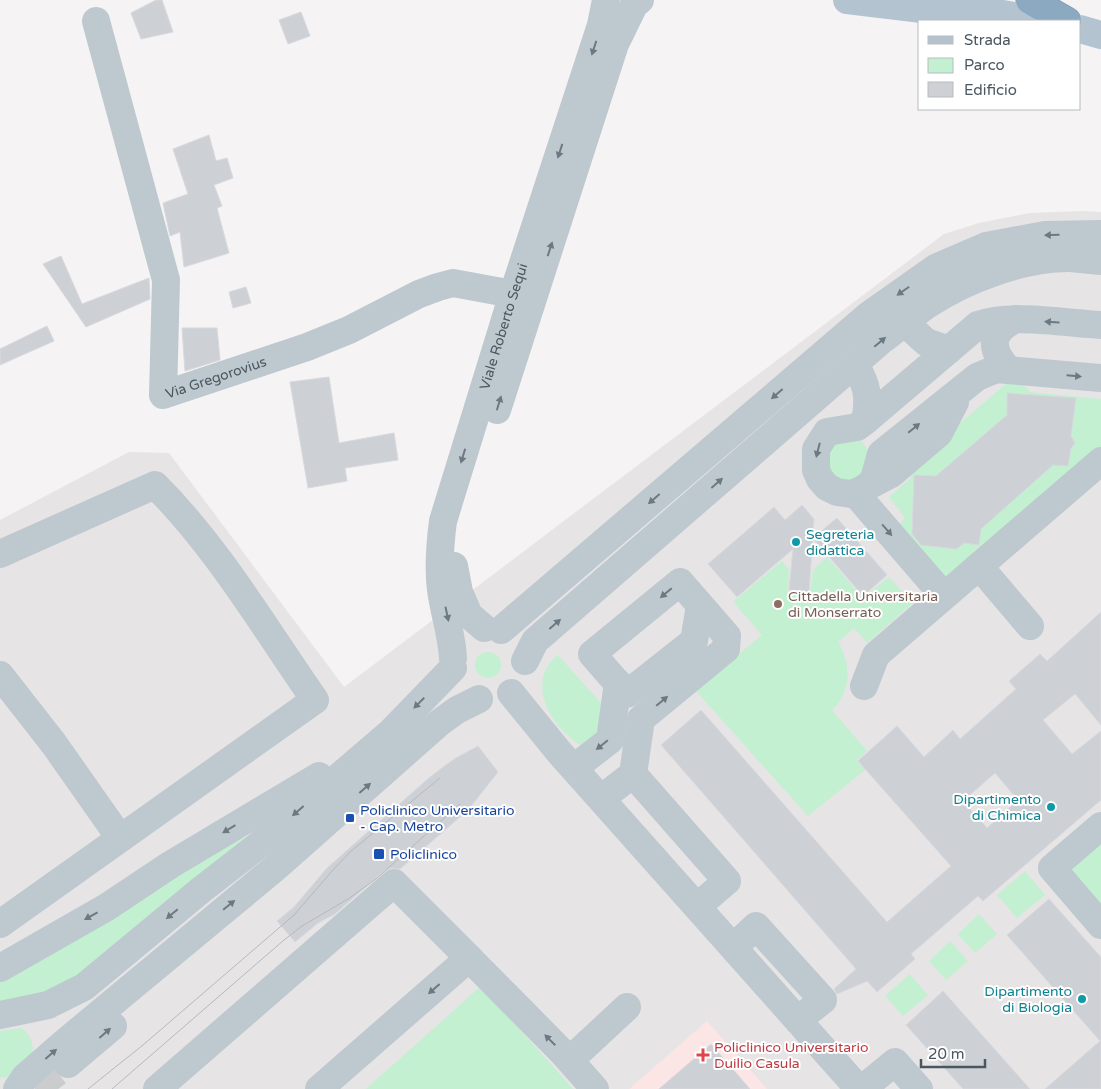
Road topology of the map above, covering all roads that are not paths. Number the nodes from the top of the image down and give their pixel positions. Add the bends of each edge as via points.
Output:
1 (606, 0) edge
2 (640, 0) edge
3 (848, 0) edge
4 (1030, 0) edge
5 (1037, 20) edge
6 (1065, 20) edge
7 (96, 21) dead end
8 (1081, 29) edge
9 (1101, 35) edge
10 (1101, 234) edge
11 (1101, 261) edge
12 (513, 294) junction
13 (1016, 319) junction
14 (905, 322) junction
15 (1101, 325) edge
16 (949, 350) junction
17 (855, 364) junction
18 (1009, 370) junction
19 (1101, 378) edge
20 (866, 421) junction
21 (1101, 461) edge
22 (862, 489) junction
23 (0, 554) edge
24 (979, 566) junction
25 (944, 596) junction
26 (700, 606) junction
27 (1030, 626) dead end
28 (492, 629) junction
29 (525, 662) junction
30 (453, 663) junction
31 (0, 676) edge
32 (618, 683) junction
33 (864, 686) dead end
34 (511, 693) junction
35 (479, 699) junction
36 (391, 732) junction
37 (574, 768) junction
38 (633, 774) junction
39 (602, 798) junction
40 (1101, 826) edge
41 (120, 838) junction
42 (698, 906) junction
43 (0, 924) edge
44 (206, 924) junction
45 (1101, 925) edge
46 (469, 958) junction
47 (0, 968) edge
48 (628, 1007) dead end
49 (0, 1015) edge
50 (570, 1060) junction
51 (68, 1064) tunnel mouth
52 (21, 1083) edge
53 (0, 1087) edge
54 (157, 1089) edge
55 (319, 1089) edge
56 (595, 1089) edge
57 (860, 1089) edge
58 (919, 1089) edge

1 -> 12 street, Viale Roberto Sequi via 601,25
28 -> 2 street, Viale Roberto Sequi via 469,615 459,592 453,554 614,44 634,5
3 - 5 main road
4 - 6 highway
7 - 12 street, Via Gregorovius via 166,280 163,395 324,340 438,287 453,283
8 - 9 main road
10 -> 28 street via 1044,235 986,246 936,267 869,315
11 - 14 street via 1069,258 993,272 927,305
12 -> 30 street, Viale Roberto Sequi via 443,521 439,547 441,591 452,640
15 -> 13 street
13 - 16 street via 978,325
13 - 18 street via 1004,324 995,339 996,353
14 - 16 street via 926,342
17 -> 14 street
16 - 20 street
17 - 20 street via 868,391
29 -> 17 street via 536,641
18 -> 19 street
22 -> 18 street via 876,474 881,454 986,373 996,369
20 -> 22 street via 857,427 827,432 816,449 816,470 827,487 851,494
21 - 24 street
22 -> 25 street
23 - 41 street via 155,485 214,554 315,700
24 - 25 street
24 - 27 street
25 - 33 street via 876,655
26 - 32 street via 694,641 627,694
26 -> 32 street via 680,582 592,654
38 -> 26 street via 641,719 726,649 727,636
28 - 29 street via 510,635 518,642
28 - 30 street via 473,632 463,639
29 - 34 street via 524,673
30 - 35 street via 456,679
30 -> 36 street
31 - 41 street via 54,744
32 -> 37 street via 610,740
34 - 35 street via 501,698
34 - 37 street
44 -> 35 street via 282,862 439,723
36 -> 47 street via 170,865 108,907
36 -> 49 street via 264,841 84,987 48,1004
37 - 39 street
38 - 39 street
38 - 42 street via 726,882
39 - 42 street
40 - 45 street via 1052,868
41 - 43 street
42 - 57 street
51 -> 44 street via 192,958
52 -> 44 street
50 -> 46 street
46 - 54 street via 394,882
46 -> 55 street
48 - 50 street
50 - 56 street
52 - 53 street
57 - 58 street via 895,1062

